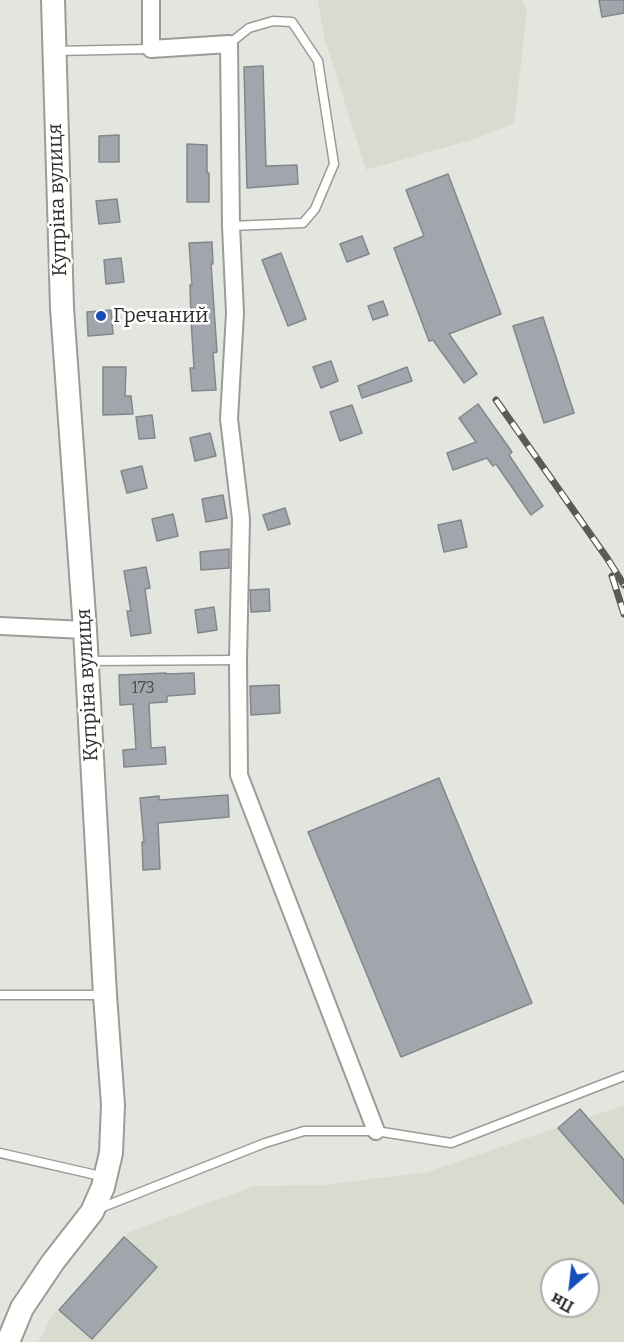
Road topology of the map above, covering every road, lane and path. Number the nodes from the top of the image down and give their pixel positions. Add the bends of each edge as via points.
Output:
1 (53, 0) edge
2 (151, 0) edge
3 (229, 44) junction
4 (151, 49) junction
5 (53, 51) junction
6 (231, 226) junction
7 (0, 626) edge
8 (86, 630) junction
9 (238, 660) junction
10 (87, 661) junction
11 (0, 995) edge
12 (105, 995) junction
13 (624, 1076) edge
14 (376, 1131) junction
15 (0, 1153) edge
16 (106, 1177) junction
17 (92, 1212) junction
18 (8, 1342) edge

1 - 5 main road, Купріна вулиця
2 - 4 street
3 - 4 street
3 - 6 street
3 - 6 lane via 249,28 273,21 292,22 318,61 334,164 315,209 303,224
4 - 5 lane
5 - 8 main road, Купріна вулиця via 62,308
6 - 9 street via 235,313 229,419 241,519
7 - 8 street
8 - 10 main road, Купріна вулиця
9 - 10 lane
9 - 14 street via 239,775
10 - 12 main road, Купріна вулиця
11 - 12 lane
12 - 16 main road, Купріна вулиця via 113,1105
13 - 14 lane via 451,1143
14 - 17 lane via 304,1131
15 - 16 lane
16 - 17 main road, Купріна вулиця
17 - 18 main road, Купріна вулиця via 22,1308

